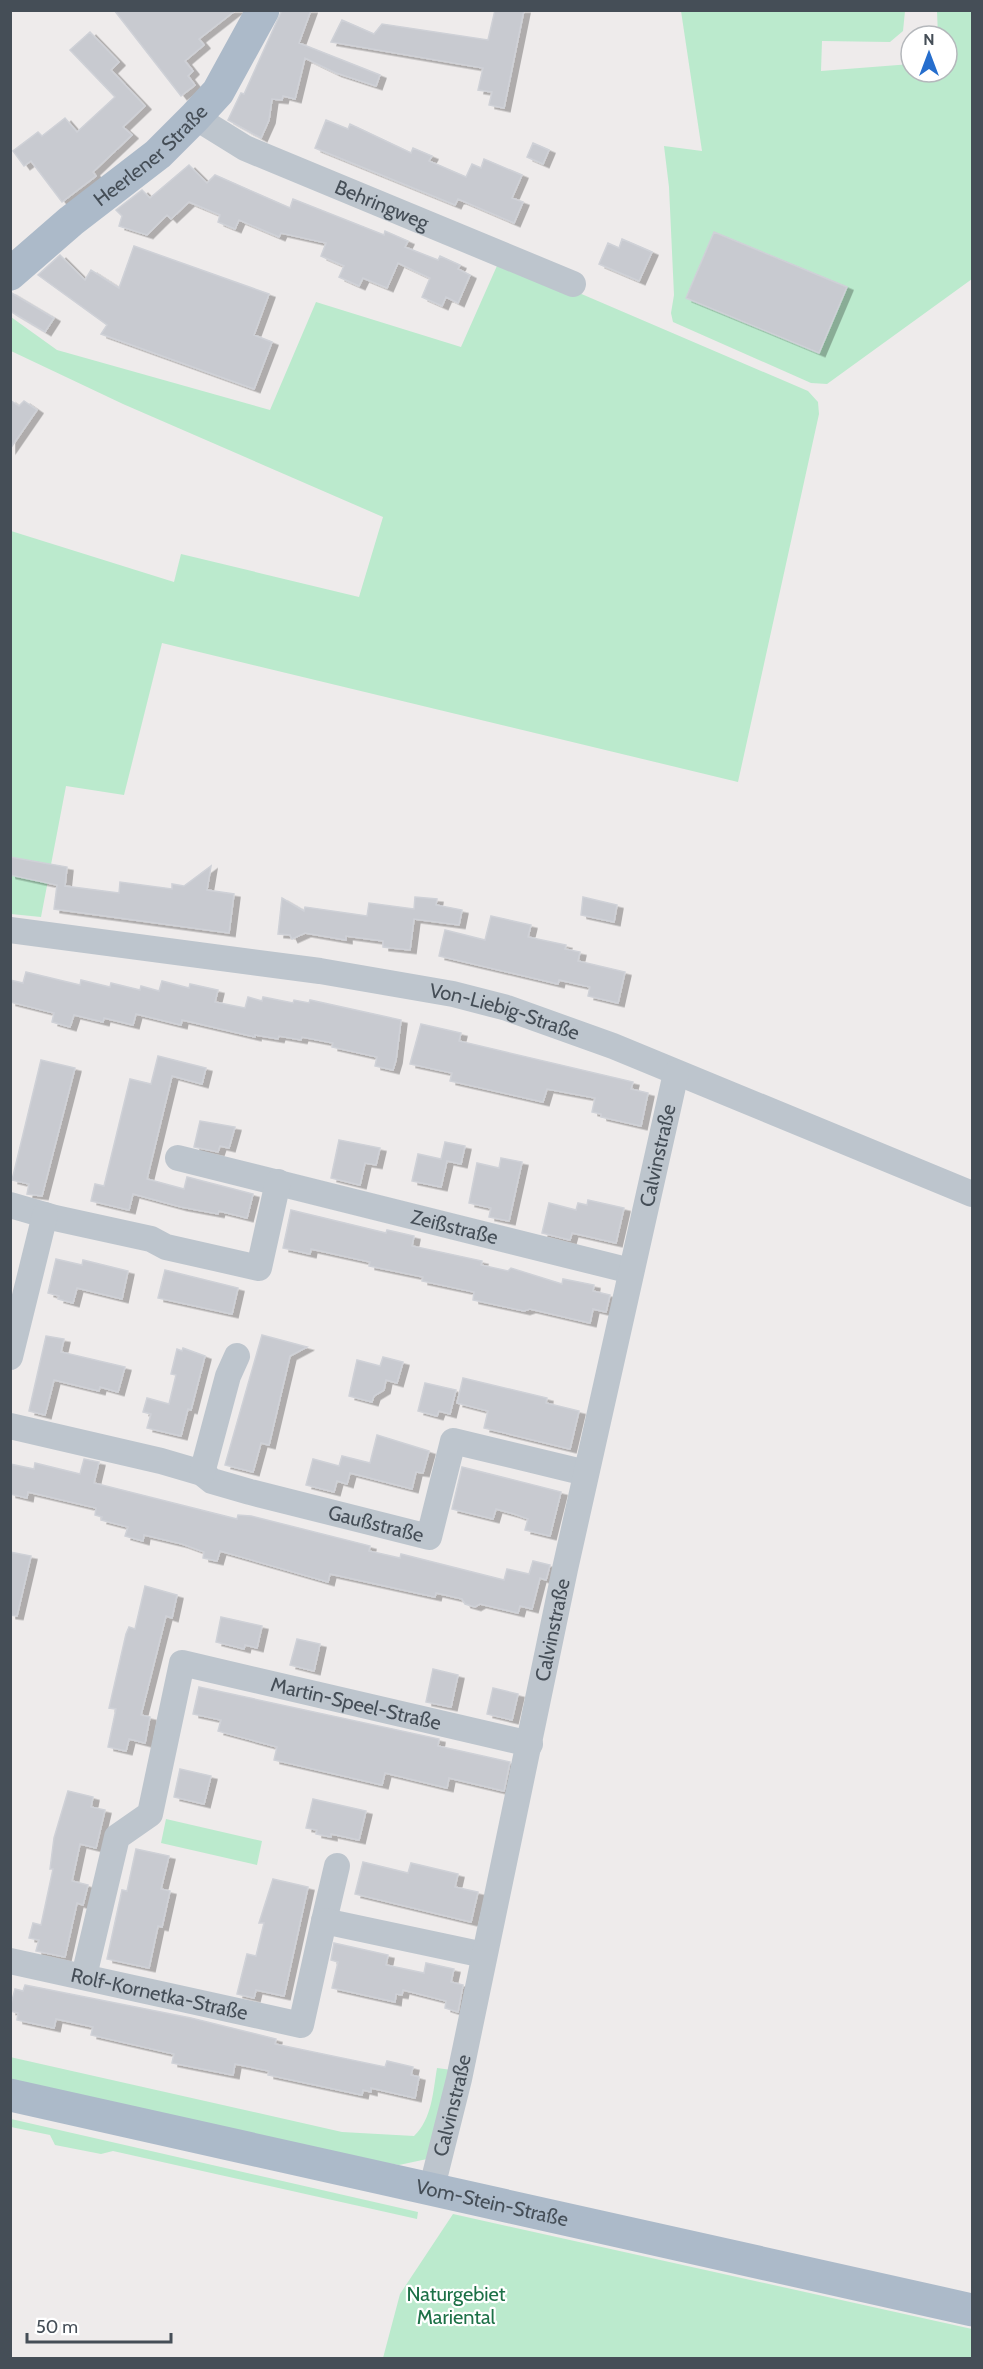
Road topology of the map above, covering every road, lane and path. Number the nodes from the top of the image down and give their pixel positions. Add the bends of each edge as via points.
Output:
1 (262, 10) edge
2 (195, 117) junction
3 (10, 274) edge
4 (573, 284) dead end
5 (10, 930) edge
6 (676, 1073) junction
7 (178, 1158) dead end
8 (278, 1182) junction
9 (972, 1194) edge
10 (10, 1205) edge
11 (45, 1215) junction
12 (631, 1271) junction
13 (237, 1356) dead end
14 (10, 1357) edge
15 (10, 1426) edge
16 (202, 1473) junction
17 (586, 1473) junction
18 (530, 1744) junction
19 (337, 1866) dead end
20 (324, 1921) junction
21 (484, 1955) junction
22 (14, 1962) edge
23 (84, 1976) junction
24 (10, 2095) edge
25 (432, 2187) junction
26 (972, 2310) edge

1 - 2 main road, Heerlener Straße via 218,92
2 - 3 main road, Heerlener Straße via 158,154
2 - 4 street, Behringweg via 245,148
5 - 6 street, Von-Liebig-Straße via 320,971 453,994 564,1028
6 - 9 street, Von-Liebig-Straße
6 - 12 street, Calvinstraße
7 - 8 street, Zeißstraße
8 - 11 street via 259,1268
8 - 12 street, Zeißstraße
10 - 11 street
11 - 14 street
12 - 17 street, Calvinstraße
13 - 16 street
15 - 16 street, Gaußstraße
16 - 17 street, Gaußstraße via 212,1481 429,1538 453,1441
17 - 18 street, Calvinstraße
18 - 21 street, Calvinstraße
18 - 23 street, Martin-Speel-Straße via 182,1663 150,1814 117,1837
19 - 20 street
20 - 21 street
20 - 23 street, Rolf-Kornetka-Straße via 301,2025
21 - 25 street, Calvinstraße
22 - 23 street, Rolf-Kornetka-Straße
24 - 25 main road, Vom-Stein-Straße
25 - 26 main road, Vom-Stein-Straße

